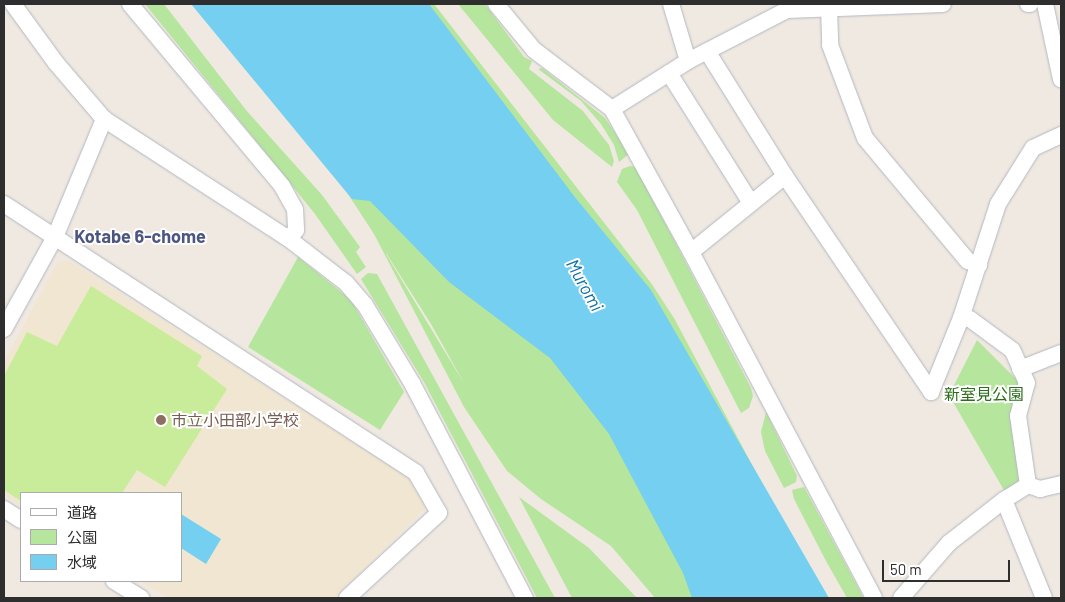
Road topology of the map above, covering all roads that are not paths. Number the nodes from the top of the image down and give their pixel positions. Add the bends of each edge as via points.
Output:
1 (14, 4) edge
2 (130, 4) edge
3 (496, 4) edge
4 (670, 4) edge
5 (943, 4) edge
6 (1045, 4) edge
7 (893, 5) edge
8 (829, 8) junction
9 (708, 51) junction
10 (688, 61) junction
11 (669, 73) junction
12 (1061, 79) edge
13 (612, 109) junction
14 (104, 119) junction
15 (1061, 135) edge
16 (785, 176) junction
17 (751, 203) junction
18 (4, 204) edge
19 (55, 237) junction
20 (289, 239) junction
21 (691, 252) junction
22 (979, 264) junction
23 (961, 318) junction
24 (4, 329) edge
25 (1061, 353) edge
26 (1020, 368) junction
27 (1061, 484) edge
28 (1028, 485) junction
29 (1004, 500) junction
30 (4, 509) edge
31 (20, 519) edge
32 (116, 582) edge
33 (141, 598) edge
34 (347, 598) edge
35 (525, 598) edge
36 (874, 598) edge
37 (901, 598) edge
38 (1044, 598) edge

1 - 14 street via 56,63
2 - 20 street via 282,186 295,210 296,230
3 - 13 street via 534,50
4 - 10 street
5 - 7 street
6 - 12 street
7 - 8 street
8 - 9 street via 787,10
8 - 22 street via 830,45 865,138 968,261
9 - 10 street
9 - 16 street
10 - 11 street
11 - 13 street
11 - 17 street
13 - 21 street
14 - 19 street
14 - 20 street
15 - 22 street via 1033,148 998,204
16 - 17 street
16 - 23 street via 931,392
17 - 21 street
18 - 19 street
19 - 24 street
19 - 34 street via 416,473 439,513
20 - 35 street via 346,283 365,305 413,384
21 - 36 street
22 - 23 street
23 - 26 street via 970,319 1012,350
25 - 26 street
26 - 28 street via 1026,384 1018,416
27 - 28 street via 1040,489
28 - 29 street
29 - 37 street via 950,543
29 - 38 street
30 - 31 street
32 - 33 street

